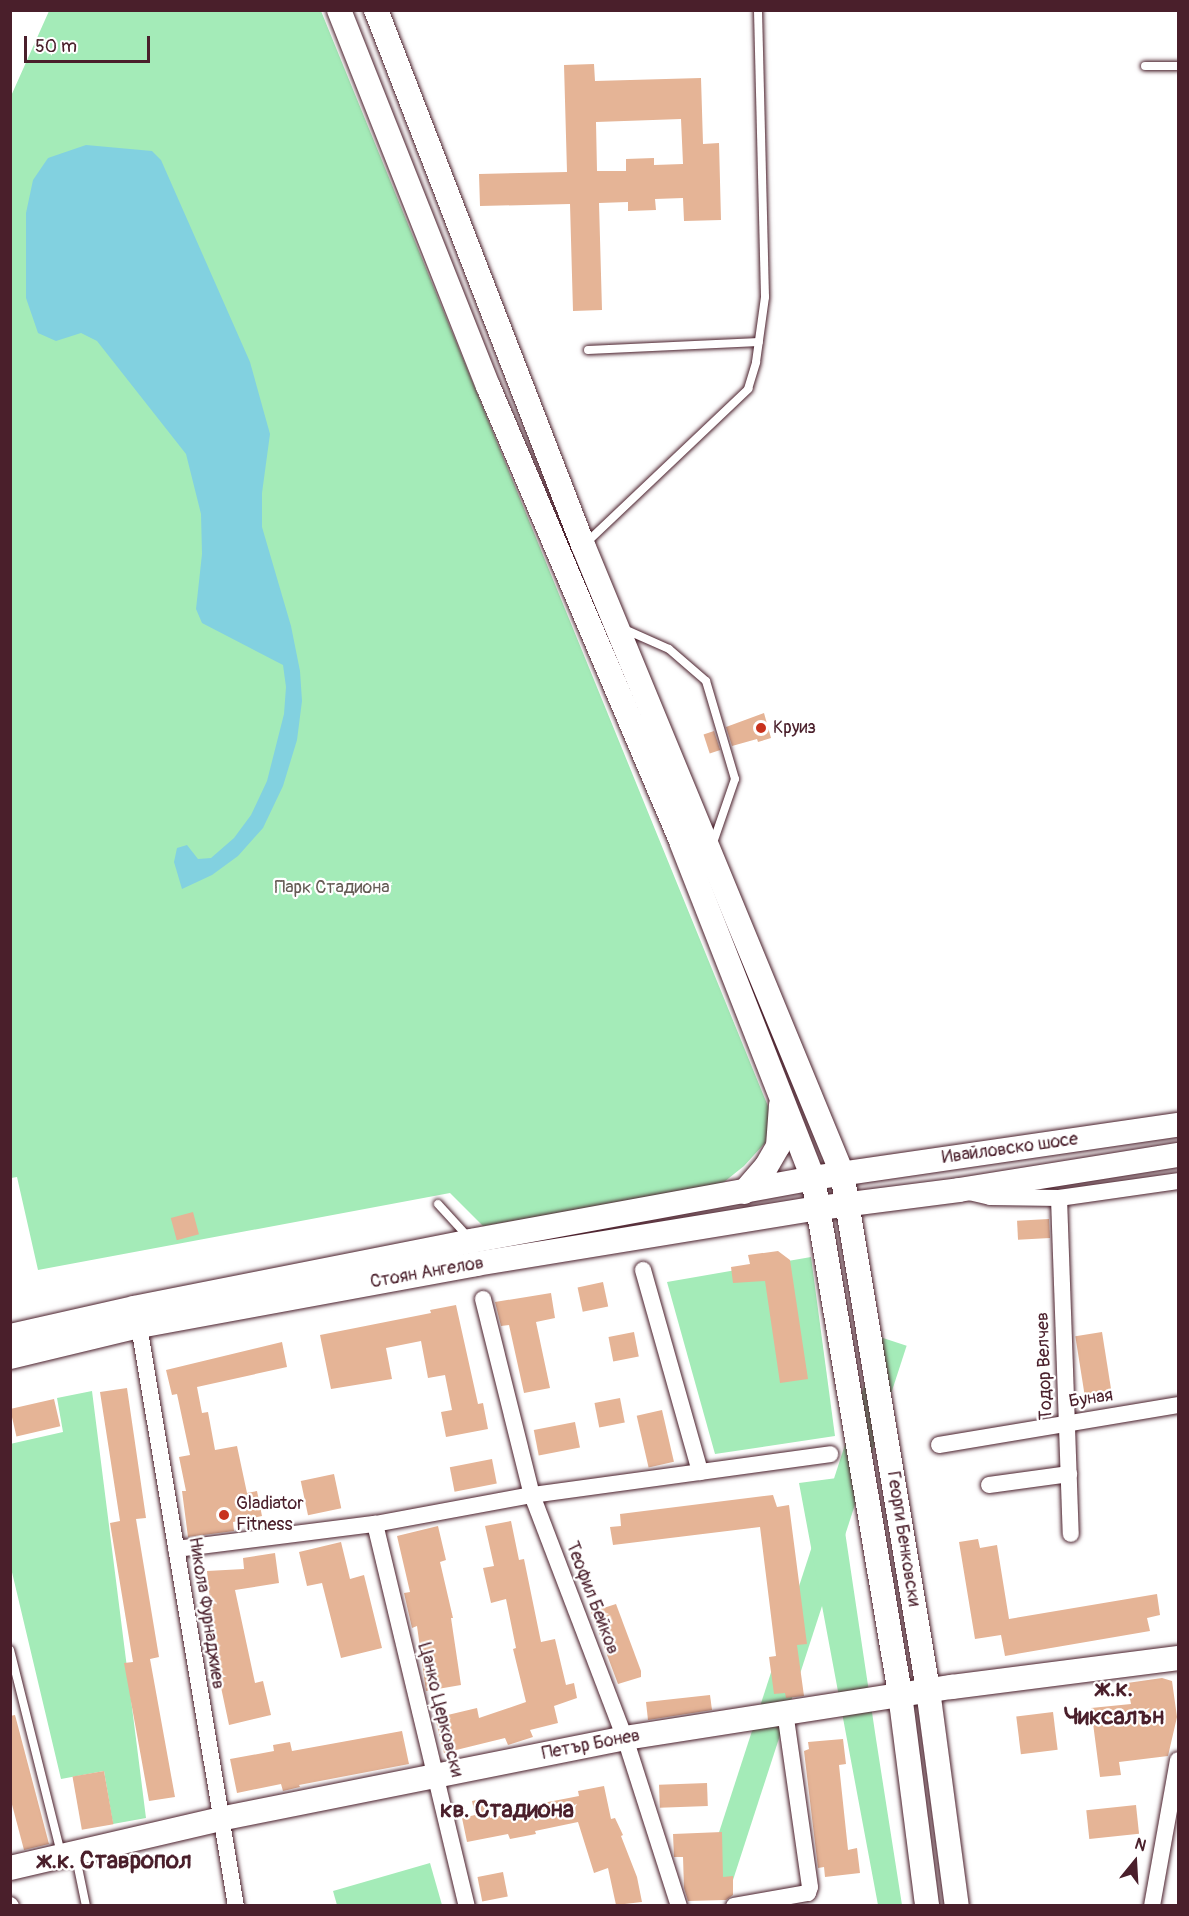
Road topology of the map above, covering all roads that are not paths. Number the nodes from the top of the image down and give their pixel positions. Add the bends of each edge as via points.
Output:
1 (339, 10) edge
2 (376, 10) edge
3 (758, 10) edge
4 (1145, 66) dead end
5 (1179, 66) edge
6 (759, 342) junction
7 (588, 350) dead end
8 (583, 545) junction
9 (616, 626) junction
10 (710, 852) junction
11 (781, 1093) junction
12 (1179, 1125) edge
13 (1179, 1155) edge
14 (842, 1173) junction
15 (813, 1178) junction
16 (1179, 1181) edge
17 (959, 1190) junction
18 (744, 1192) junction
19 (1059, 1198) junction
20 (438, 1204) dead end
21 (847, 1204) junction
22 (819, 1208) junction
23 (471, 1241) junction
24 (643, 1270) dead end
25 (483, 1299) dead end
26 (139, 1326) junction
27 (10, 1336) edge
28 (10, 1357) edge
29 (1179, 1405) edge
30 (1067, 1423) junction
31 (939, 1445) dead end
32 (830, 1454) dead end
33 (700, 1472) junction
34 (1069, 1474) junction
35 (989, 1485) dead end
36 (532, 1495) junction
37 (375, 1524) junction
38 (1071, 1534) dead end
39 (176, 1549) junction
40 (10, 1650) edge
41 (1179, 1658) edge
42 (928, 1690) junction
43 (900, 1694) junction
44 (785, 1712) junction
45 (625, 1738) junction
46 (1179, 1760) edge
47 (435, 1775) junction
48 (220, 1819) junction
49 (69, 1854) junction
50 (10, 1868) edge
51 (86, 1905) edge
52 (236, 1905) edge
53 (467, 1905) edge
54 (679, 1905) edge
55 (734, 1905) edge
56 (927, 1905) edge
57 (957, 1905) edge
58 (1152, 1905) edge

1 - 11 main road, Георги Бенковски via 489,386 682,844
2 - 8 main road, Георги Бенковски
3 - 6 lane via 765,297
4 - 5 lane
6 - 7 lane
6 - 8 lane via 748,389
8 - 9 main road, Георги Бенковски
9 - 10 main road, Георги Бенковски
9 - 10 lane via 669,649 706,681 735,779
10 - 14 main road, Георги Бенковски
11 - 15 main road, Георги Бенковски
11 - 18 main road via 778,1146
12 - 14 main road, Ивайловско шосе
13 - 17 main road, Ивайловско шосе
14 - 15 main road, Стоян Ангелов
14 - 21 main road, Георги Бенковски
15 - 18 main road, Стоян Ангелов
15 - 22 main road, Георги Бенковски
16 - 19 street
17 - 19 street via 990,1197
17 - 21 main road, Ивайловско шосе
18 - 23 main road, Стоян Ангелов
19 - 30 street, Тодор Велчев
20 - 23 lane
21 - 22 main road, Стоян Ангелов
21 - 42 main road, Георги Бенковски
22 - 26 main road, Стоян Ангелов via 476,1264
22 - 43 main road, Георги Бенковски
23 - 27 main road, Стоян Ангелов
24 - 33 street
25 - 36 street, Теофил Бейков
26 - 28 main road, Стоян Ангелов
26 - 39 street, Никола Фурнаджиев
29 - 30 street, Буная
30 - 31 street, Буная
30 - 34 street, Тодор Велчев
32 - 33 street
33 - 36 street
34 - 35 street
34 - 38 street, Тодор Велчев
36 - 37 street
36 - 45 street, Теофил Бейков
37 - 39 street
37 - 47 street, Цанко Церковски
39 - 48 street, Никола Фурнаджиев
40 - 49 lane
41 - 42 main road, Петър Бонев
42 - 43 main road, Петър Бонев
42 - 57 main road, Георги Бенковски
43 - 44 main road, Петър Бонев
43 - 56 main road, Георги Бенковски
44 - 45 main road, Петър Бонев
44 - 55 street via 808,1893
45 - 47 main road, Петър Бонев
45 - 54 street, Теофил Бейков
46 - 58 street
47 - 48 main road, Петър Бонев
47 - 53 street, Цанко Церковски
48 - 49 main road, Петър Бонев
48 - 52 street, Никола Фурнаджиев
49 - 50 main road, Петър Бонев
49 - 51 lane

